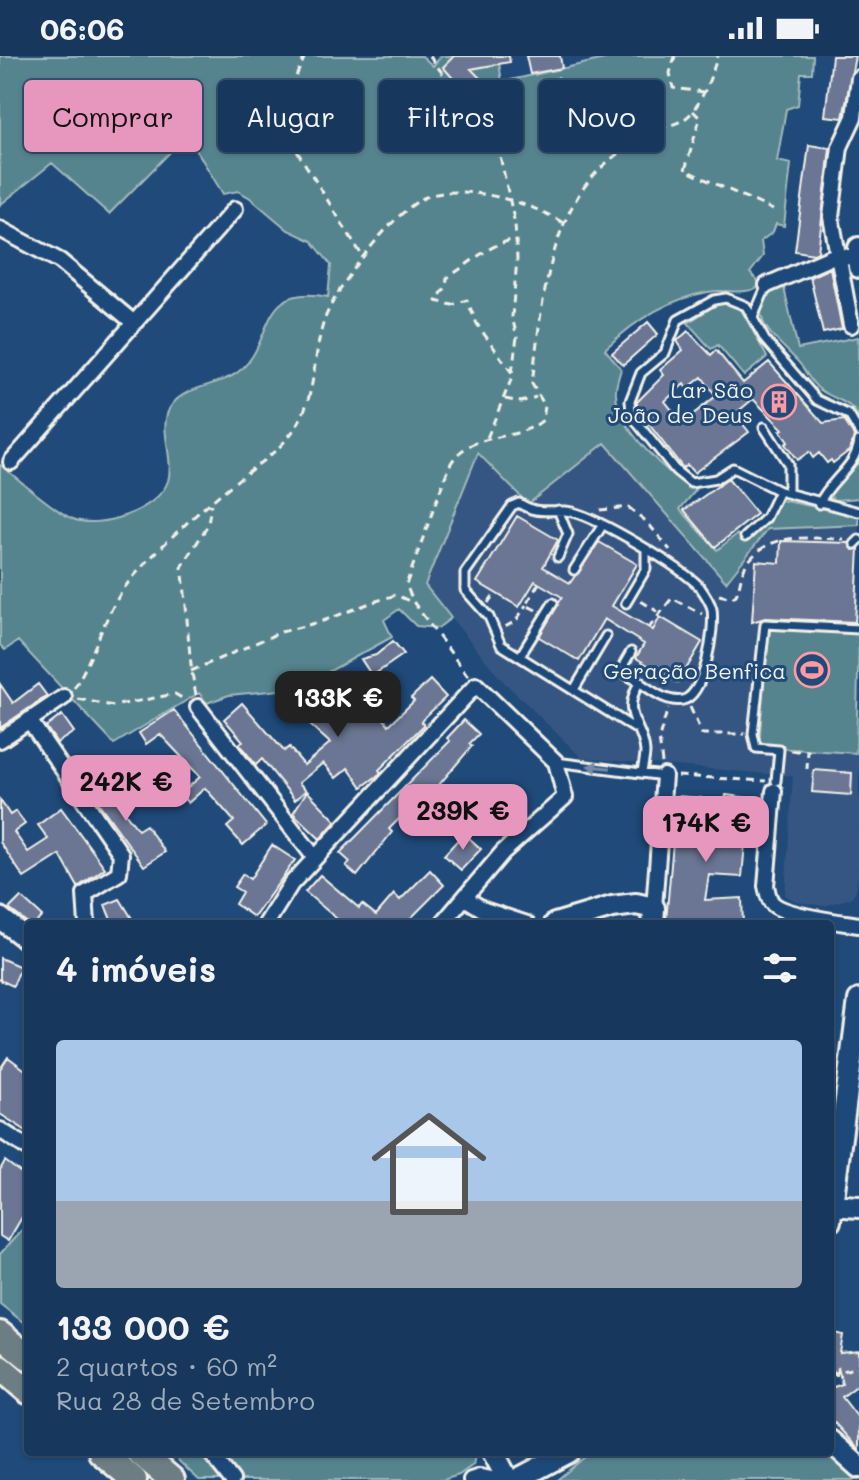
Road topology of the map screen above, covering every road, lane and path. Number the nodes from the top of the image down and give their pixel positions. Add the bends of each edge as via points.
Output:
1 (305, 56) edge
2 (430, 56) edge
3 (675, 56) edge
4 (718, 56) edge
5 (557, 77) dead end
6 (859, 78) edge
7 (559, 80) edge
8 (703, 92) junction
9 (693, 111) junction
10 (664, 128) edge
11 (623, 152) edge
12 (511, 200) junction
13 (235, 209) dead end
14 (773, 210) dead end
15 (565, 224) junction
16 (0, 229) edge
17 (516, 239) junction
18 (859, 248) edge
19 (836, 255) junction
20 (363, 257) junction
21 (858, 259) edge
22 (859, 267) edge
23 (767, 285) joint
24 (754, 315) junction
25 (134, 323) junction
26 (851, 325) dead end
27 (512, 373) junction
28 (536, 396) junction
29 (505, 399) junction
30 (764, 427) dead end
31 (859, 432) edge
32 (486, 439) junction
33 (859, 441) edge
34 (11, 462) dead end
35 (784, 492) junction
36 (211, 503) junction
37 (819, 504) junction
38 (558, 510) junction
39 (859, 512) edge
40 (587, 517) junction
41 (602, 526) junction
42 (745, 537) dead end
43 (856, 541) edge
44 (646, 551) junction
45 (558, 557) dead end
46 (574, 570) dead end
47 (684, 574) junction
48 (539, 583) dead end
49 (723, 595) dead end
50 (636, 598) dead end
51 (414, 603) junction
52 (553, 603) dead end
53 (626, 603) dead end
54 (526, 605) junction
55 (532, 608) dead end
56 (659, 612) junction
57 (712, 620) junction
58 (493, 628) junction
59 (649, 628) dead end
60 (859, 629) edge
61 (606, 636) dead end
62 (631, 652) dead end
63 (520, 656) junction
64 (191, 671) junction
65 (640, 681) junction
66 (476, 685) junction
67 (575, 688) junction
68 (64, 697) dead end
69 (671, 700) junction
70 (198, 707) junction
71 (694, 714) dead end
72 (29, 720) junction
73 (634, 728) junction
74 (753, 734) junction
75 (0, 740) edge
76 (779, 750) junction
77 (556, 762) junction
78 (807, 769) dead end
79 (642, 772) junction
80 (664, 776) junction
81 (763, 781) dead end
82 (775, 786) joint
83 (315, 858) junction
84 (465, 898) junction
85 (654, 916) edge
86 (0, 918) edge
87 (87, 920) edge
88 (268, 920) edge
89 (446, 920) edge
90 (515, 920) edge
91 (568, 920) edge
92 (859, 925) edge
93 (24, 937) edge
94 (859, 1000) edge
95 (0, 1130) edge
96 (24, 1145) edge
97 (834, 1188) edge
98 (859, 1207) edge
99 (834, 1210) edge
100 (0, 1334) edge
101 (24, 1354) edge
102 (0, 1367) edge
103 (859, 1367) edge
104 (834, 1373) edge
105 (24, 1388) edge
106 (834, 1445) edge
107 (106, 1456) edge
108 (144, 1456) edge
109 (213, 1456) edge
110 (495, 1456) edge
111 (561, 1456) edge
112 (859, 1467) edge
113 (134, 1480) edge
114 (172, 1480) edge
115 (232, 1480) edge
116 (471, 1480) edge
117 (496, 1480) edge
118 (508, 1480) edge
119 (516, 1480) edge

1 - 20 path via 294,81 295,148
2 - 12 path via 490,121
3 - 8 path via 673,88
4 - 8 path
5 - 7 path
6 - 19 street via 854,117 840,147 831,217
8 - 9 path
9 - 10 path
9 - 14 path via 700,118 685,170
11 - 15 path via 594,175
12 - 15 path
12 - 17 path
12 - 20 path via 470,193 425,197
13 - 25 street
15 - 28 path via 540,322 532,384
16 - 25 street via 60,261
17 - 27 path
17 - 27 path via 475,255 447,278 436,301 452,305 467,300 477,324
18 - 21 street
19 - 21 street
19 - 23 street
19 - 26 street
20 - 36 path via 325,318 308,405 290,436
21 - 22 street
23 - 24 lane
24 - 31 lane via 765,340 817,400 849,415
24 - 35 lane via 739,301 726,298 688,311 678,320 665,353 636,381 631,412 691,483 716,479 733,468
25 - 34 street
27 - 29 path
28 - 29 path via 521,402
28 - 32 path via 545,406 543,420
29 - 32 path
30 - 35 lane via 788,464
32 - 51 path via 470,444 452,460 406,585
33 - 37 lane via 857,457 825,490
35 - 37 lane
35 - 42 lane
36 - 64 path via 208,525 182,567
36 - 70 path via 126,587 71,692 78,699 113,706 175,694
37 - 39 lane
38 - 40 lane
38 - 45 lane via 568,534
38 - 58 lane via 512,506 465,573 465,590 484,609
40 - 41 lane
40 - 47 path via 628,507 647,522 686,569
41 - 44 lane
41 - 46 lane
43 - 49 path via 781,538 764,544 744,567 736,595
44 - 47 lane
44 - 53 lane via 646,569
47 - 57 lane via 707,596
48 - 54 path
50 - 56 path
51 - 64 path via 396,595 373,602 281,632
51 - 66 path
52 - 63 lane
54 - 55 path
54 - 58 path via 516,621
56 - 57 path via 672,598
56 - 59 path
57 - 69 lane via 699,686 692,696
58 - 63 lane via 501,645
60 - 74 lane via 765,624
61 - 67 lane
62 - 65 lane via 623,668
63 - 67 lane
64 - 70 path
65 - 69 lane
65 - 73 lane via 631,705
66 - 77 street
66 - 83 street
67 - 73 lane
68 - 72 street
69 - 80 path via 659,738
70 - 83 street
71 - 74 path via 702,734
72 - 75 street
72 - 87 street via 121,854 119,873 85,894
73 - 79 lane via 645,749
74 - 76 lane via 756,748
76 - 78 path via 808,751
76 - 82 lane
79 -> 77 lane
77 - 84 street via 565,797 503,852
79 - 80 lane
80 - 81 path
80 - 85 street
82 - 92 street via 769,898 788,910
83 - 88 street
84 - 89 street
84 - 90 street
85 - 91 street via 636,904
86 - 93 street
94 - 97 street
95 - 96 street
98 - 99 street
100 - 101 highway
102 - 105 highway
103 - 104 path
106 - 112 street
107 - 113 highway
108 - 114 highway
109 - 115 street
110 - 118 street
111 - 119 street
116 - 117 street

